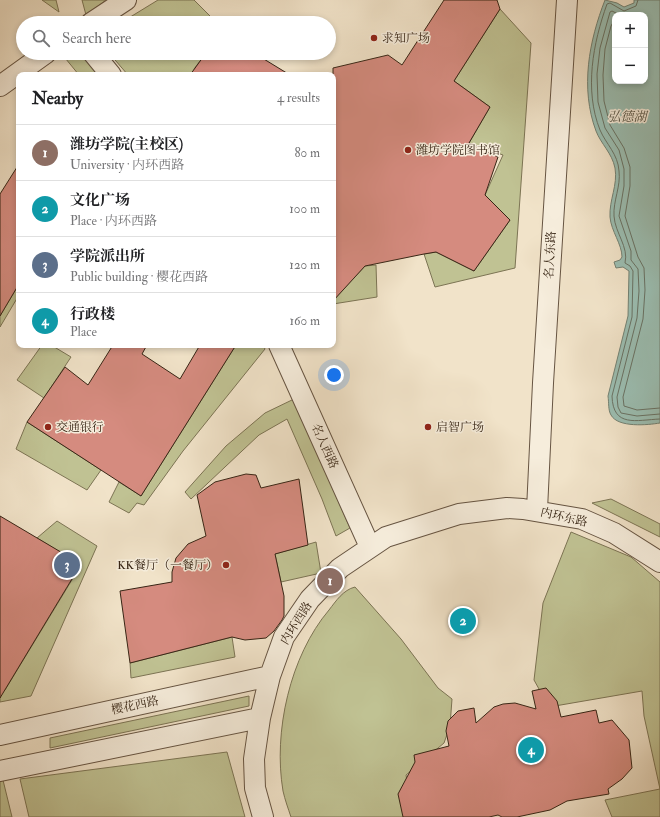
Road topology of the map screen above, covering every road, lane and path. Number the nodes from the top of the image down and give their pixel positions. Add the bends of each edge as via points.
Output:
1 (126, 0) edge
2 (567, 0) edge
3 (102, 16) edge
4 (36, 60) edge
5 (99, 60) edge
6 (20, 72) edge
7 (109, 72) edge
8 (16, 75) edge
9 (0, 86) edge
10 (280, 348) edge
11 (537, 510) junction
12 (459, 514) joint
13 (370, 547) junction
14 (660, 562) edge
15 (270, 676) junction
16 (260, 718) junction
17 (0, 735) edge
18 (0, 771) edge
19 (263, 817) edge

1 - 3 street
2 - 11 street, 名人东路
4 - 6 street
5 - 7 street
8 - 9 street
10 - 13 street, 名人西路
11 - 12 street, 内环东路 via 507,508
11 - 14 street, 内环东路 via 582,519 604,528
12 - 13 street, 内环西路 via 386,537
13 - 15 street, 内环西路 via 340,568 310,599 284,637
15 - 16 street, 内环西路
15 - 17 street, 樱花西路
16 - 18 street
16 - 19 street, 内环西路 via 254,759 255,788

